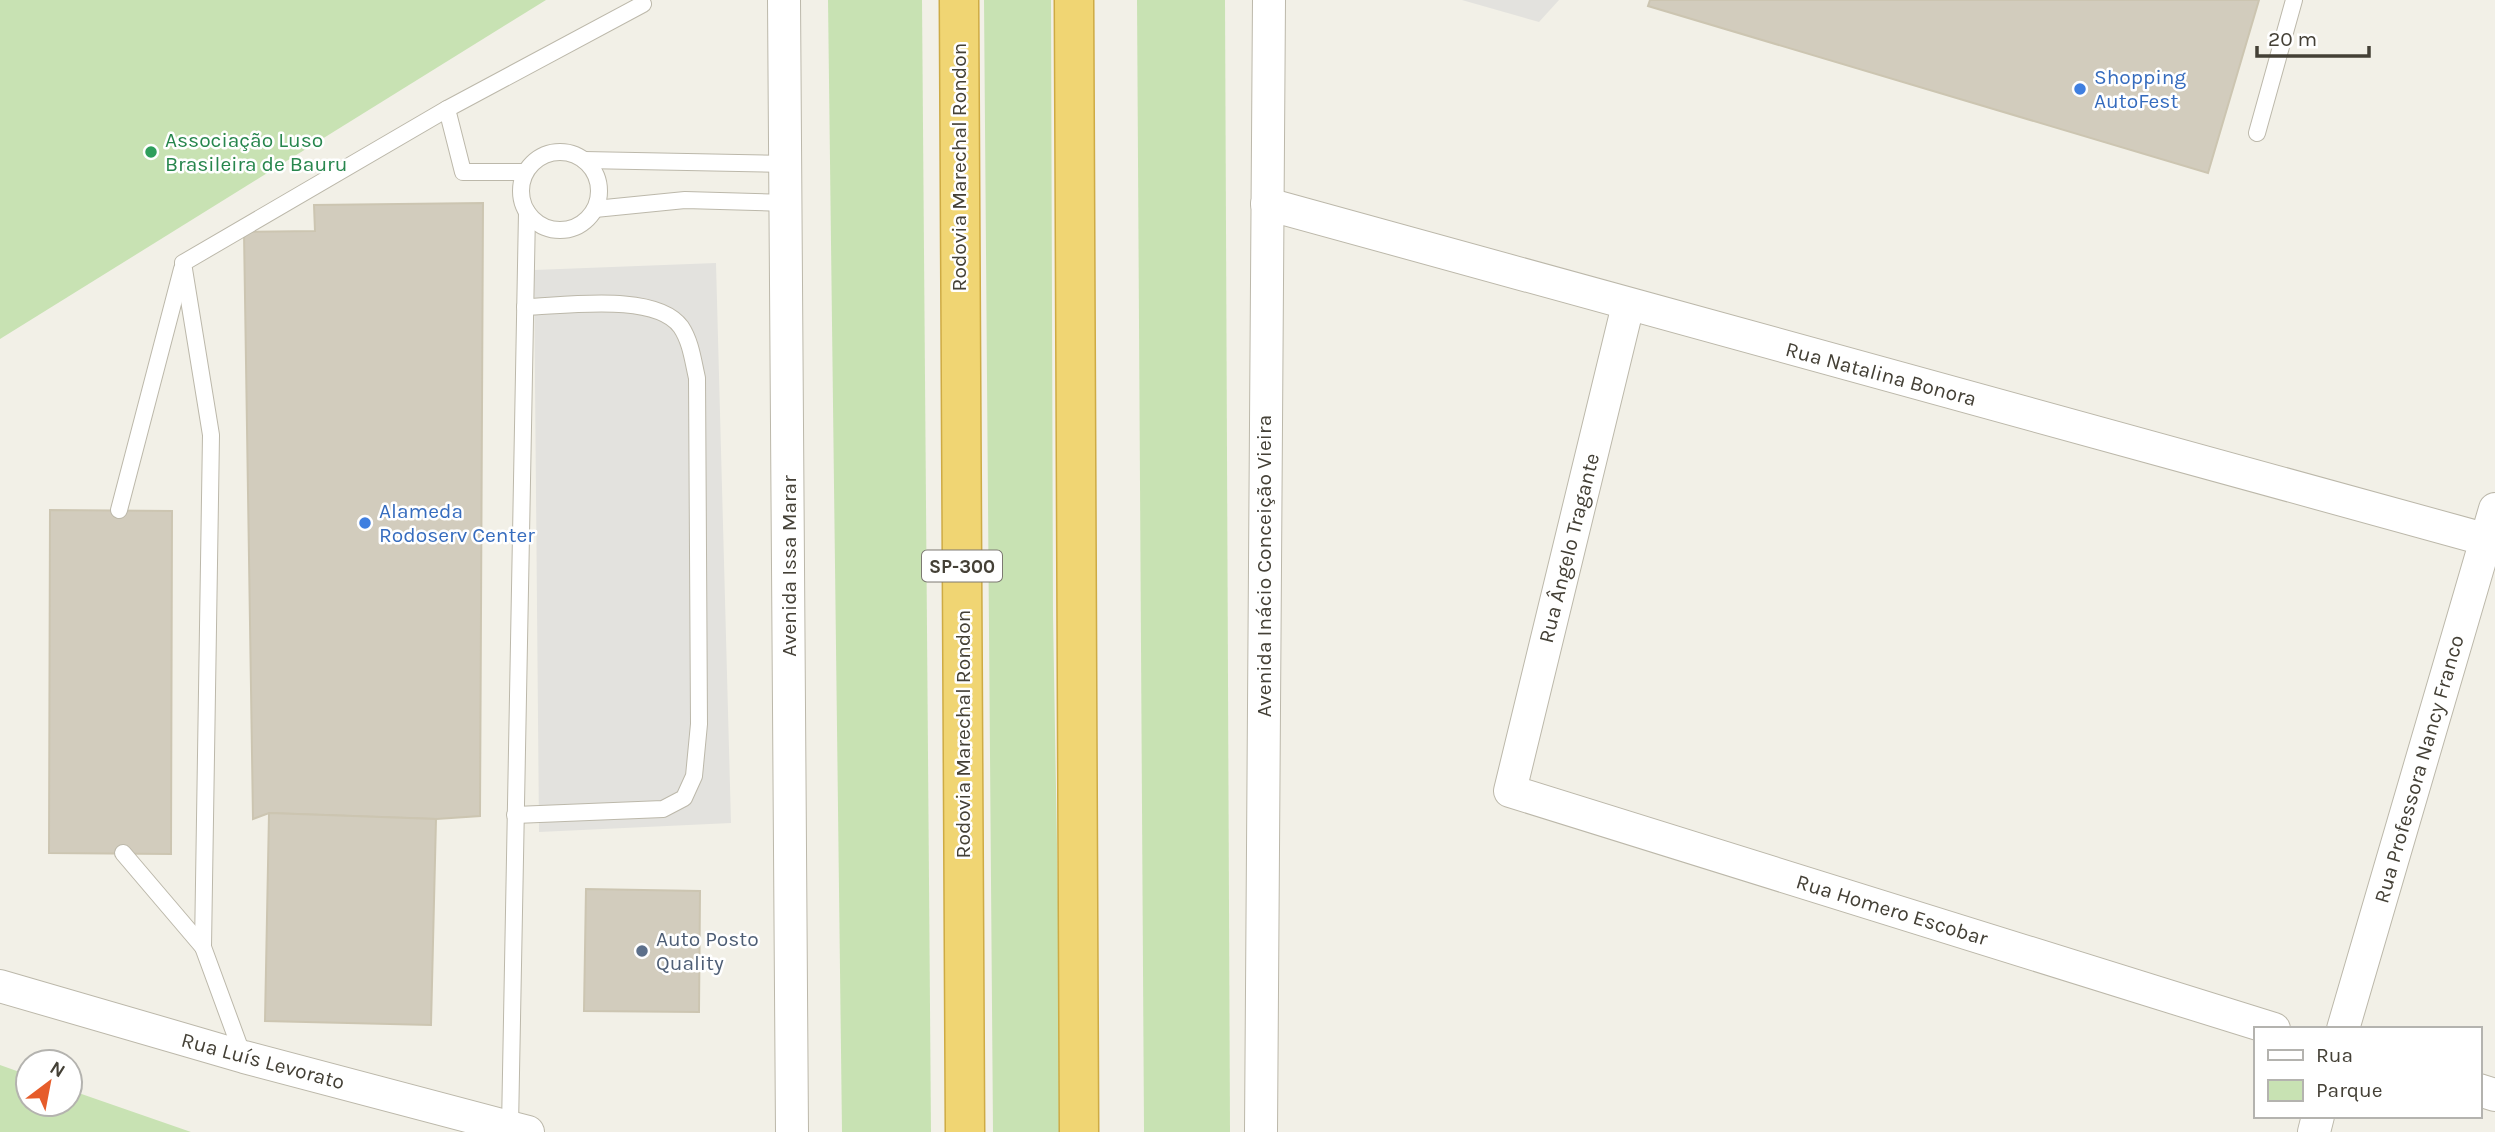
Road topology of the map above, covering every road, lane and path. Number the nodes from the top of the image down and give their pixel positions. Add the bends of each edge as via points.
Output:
1 (784, 0) edge
2 (958, 0) edge
3 (1074, 0) edge
4 (1269, 0) edge
5 (2294, 0) edge
6 (643, 4) dead end
7 (447, 109) junction
8 (2257, 133) dead end
9 (583, 160) junction
10 (787, 164) junction
11 (525, 172) junction
12 (787, 203) junction
13 (1267, 204) junction
14 (595, 209) junction
15 (527, 212) junction
16 (183, 263) junction
17 (1628, 305) junction
18 (525, 307) junction
19 (2495, 509) edge
20 (119, 510) dead end
21 (2491, 541) edge
22 (1510, 791) joint
23 (515, 815) junction
24 (123, 853) dead end
25 (204, 947) junction
26 (0, 986) edge
27 (2268, 1027) edge
28 (2344, 1027) edge
29 (244, 1057) junction
30 (519, 1130) edge
31 (792, 1132) edge
32 (965, 1132) edge
33 (1079, 1132) edge
34 (1261, 1132) edge

1 - 10 street, Avenida Issa Marar
2 - 32 highway, Rodovia Marechal Rondon / SP-300
3 - 33 highway
4 - 13 street, Avenida Inácio Conceição Vieira
5 - 8 lane
6 - 7 lane
7 - 11 lane via 463,172
7 - 16 lane
9 - 10 lane
9 - 11 lane via 558,151 545,155
9 - 14 lane via 598,182
10 - 12 street, Avenida Issa Marar
11 - 15 lane via 522,199
12 - 14 lane via 685,200
12 - 31 street, Avenida Issa Marar
13 - 17 street, Rua Natalina Bonora
13 - 34 street, Avenida Inácio Conceição Vieira
14 - 15 lane via 575,227 561,230 548,228
15 - 18 lane
16 - 20 lane
16 - 25 lane via 211,435
17 - 21 street, Rua Natalina Bonora
17 - 22 street, Rua Ângelo Tragante
18 - 23 lane
18 - 23 lane via 630,304 660,310 679,325 688,340 697,378 699,724 694,776 684,798 663,809
19 - 21 street, Rua Professora Nancy Franco
21 - 28 street, Rua Professora Nancy Franco
22 - 27 street, Rua Homero Escobar
23 - 30 lane
24 - 25 lane
25 - 29 lane
26 - 29 street, Rua Luís Levorato
29 - 30 street, Rua Luís Levorato

